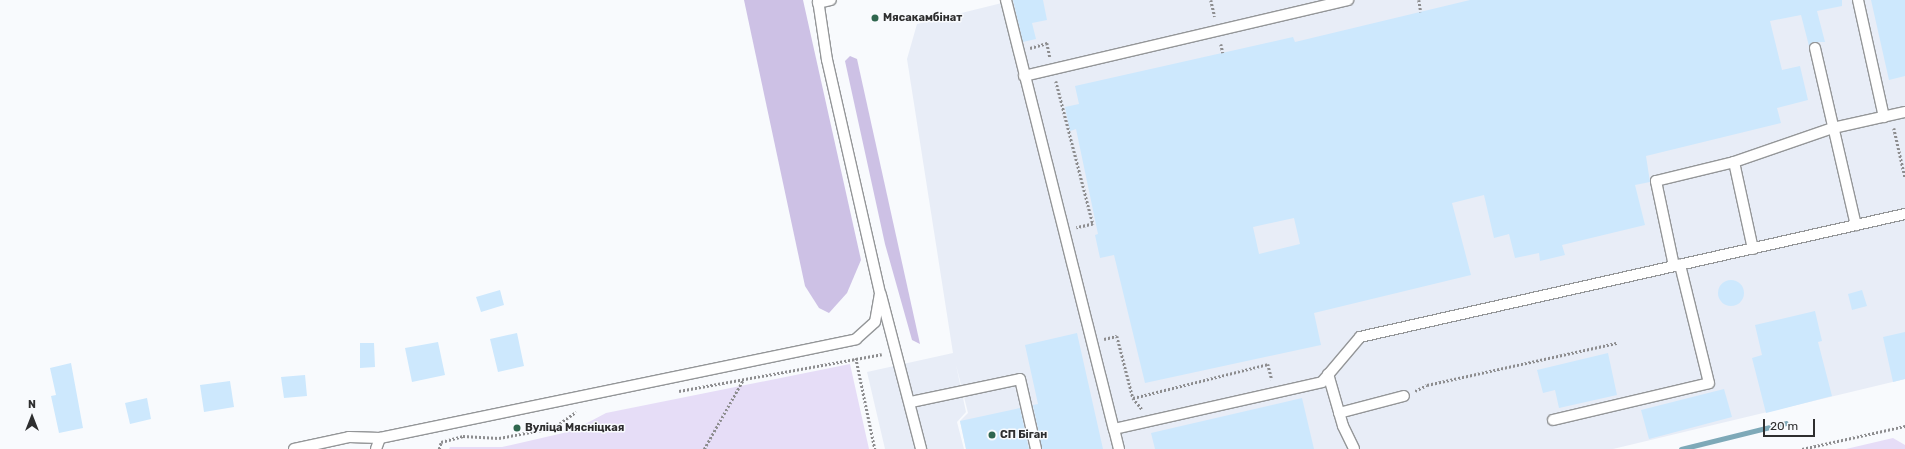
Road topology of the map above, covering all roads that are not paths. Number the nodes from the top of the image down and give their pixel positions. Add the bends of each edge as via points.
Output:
1 (831, 0) edge
2 (1006, 0) edge
3 (1348, 0) edge
4 (1858, 0) edge
5 (818, 1) edge
6 (1815, 48) dead end
7 (1024, 76) junction
8 (1905, 112) edge
9 (1887, 116) junction
10 (1833, 128) junction
11 (1734, 162) junction
12 (1905, 214) edge
13 (1856, 225) junction
14 (1753, 249) junction
15 (1677, 266) junction
16 (880, 294) junction
17 (1328, 374) junction
18 (1404, 396) road end
19 (911, 402) junction
20 (1339, 413) junction
21 (1553, 420) dead end
22 (1114, 429) junction
23 (380, 438) junction
24 (294, 449) edge
25 (376, 449) edge
26 (921, 449) edge
27 (1036, 449) edge
28 (1119, 449) edge
29 (1354, 449) edge

1 - 5 lane
2 - 7 lane
3 - 7 lane
4 - 9 lane
5 - 16 lane via 827,60
6 - 10 lane
7 - 22 lane
8 - 9 lane
9 - 10 lane
10 - 11 lane
10 - 13 lane
11 - 14 lane
11 - 15 lane via 1656,181
12 - 13 lane
13 - 14 lane
14 - 15 lane
15 - 17 lane via 1360,338
15 - 21 lane via 1709,383
16 - 19 lane
16 - 23 lane via 875,322 856,339
17 - 20 lane
17 - 22 lane via 1322,382
18 - 20 lane
19 - 26 lane
19 - 27 lane via 1020,379
20 - 29 lane
22 - 28 lane
23 - 24 lane via 349,437
23 - 25 lane

